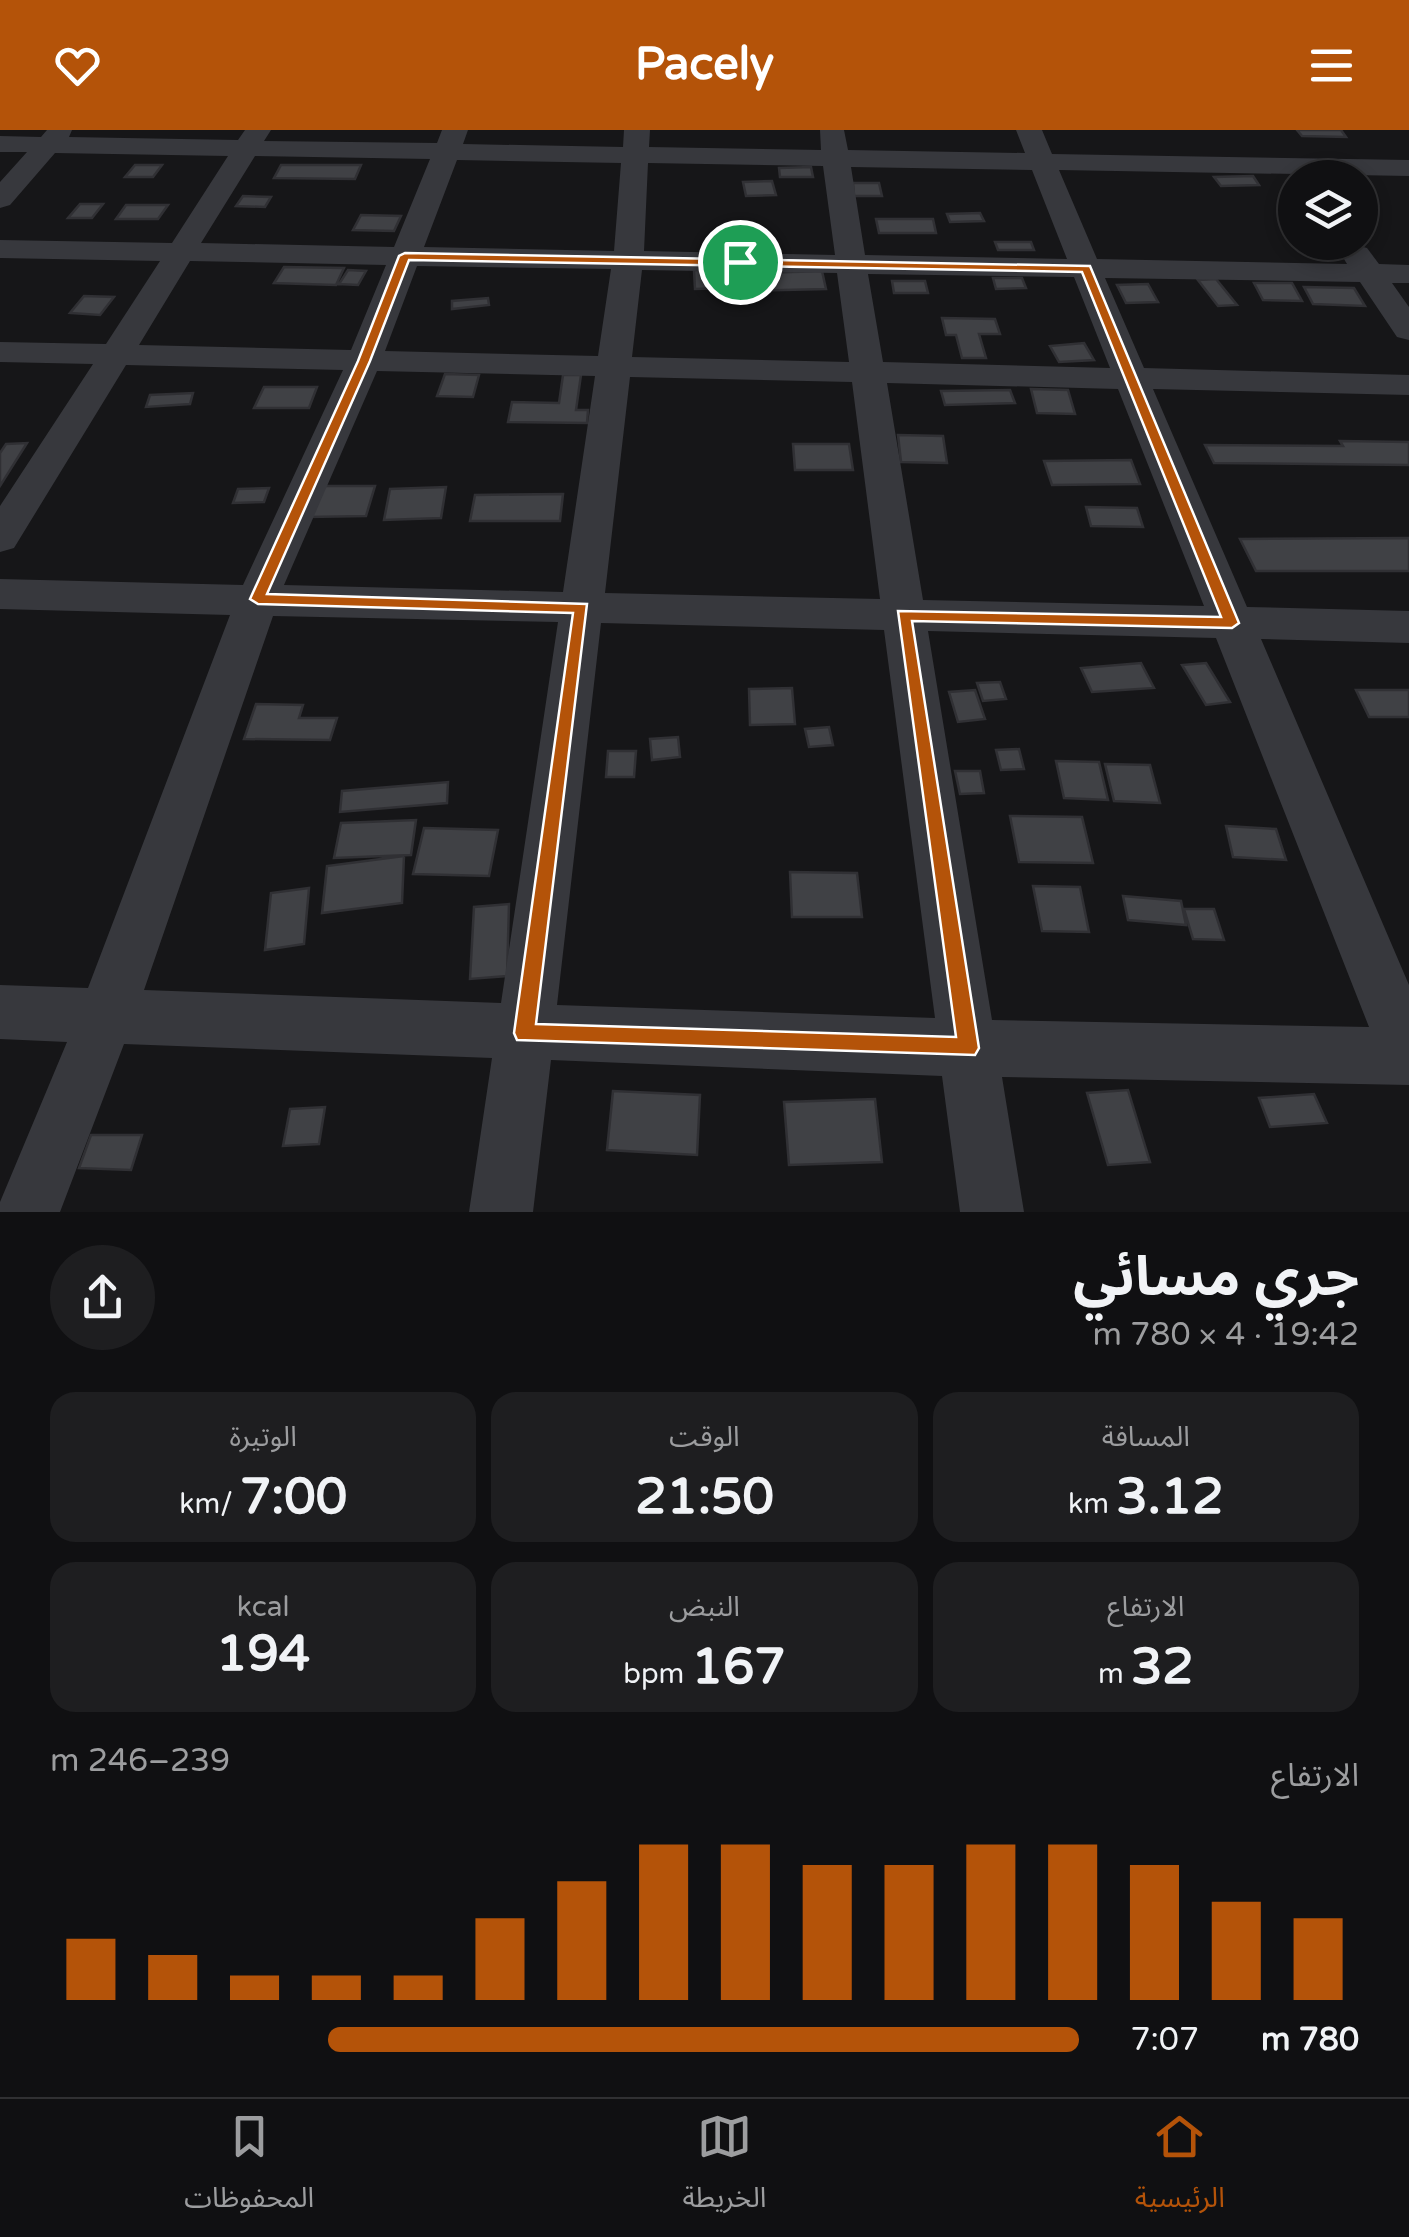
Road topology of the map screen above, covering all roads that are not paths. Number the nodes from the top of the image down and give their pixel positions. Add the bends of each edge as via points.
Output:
1 (54, 138) edge
2 (252, 139) edge
3 (450, 141) edge
4 (636, 142) edge
5 (1279, 142) dead end
6 (0, 144) edge
7 (833, 144) edge
8 (1036, 146) edge
9 (1292, 160) edge
10 (1409, 168) edge
11 (1378, 169) edge
12 (1278, 170) edge
13 (0, 199) edge
14 (0, 249) edge
15 (181, 252) junction
16 (405, 256) junction
17 (628, 260) junction
18 (1360, 260) edge
19 (851, 264) junction
20 (1086, 268) junction
21 (1370, 274) junction
22 (1409, 274) edge
23 (1409, 330) edge
24 (0, 352) edge
25 (113, 355) junction
26 (364, 361) junction
27 (614, 366) junction
28 (867, 372) junction
29 (1131, 378) junction
30 (1409, 385) edge
31 (0, 538) edge
32 (0, 594) edge
33 (258, 599) junction
34 (582, 608) junction
35 (904, 615) junction
36 (1232, 623) junction
37 (1409, 627) edge
38 (0, 1012) edge
39 (106, 1016) junction
40 (524, 1033) junction
41 (968, 1048) junction
42 (1409, 1055) edge
43 (28, 1212) edge
44 (500, 1212) edge
45 (992, 1212) edge

1 - 2 street
1 - 6 street
1 - 13 street
2 - 3 street
2 - 15 street
3 - 4 street
3 - 16 street
4 - 7 street
4 - 17 street
5 - 9 street
7 - 8 street
7 - 19 street
8 - 12 street
8 - 20 street
10 - 11 street
14 - 15 street
15 - 16 street
15 - 25 street
16 - 17 street
16 - 26 street
17 - 19 street
17 - 27 street
18 - 21 street
19 - 20 street
19 - 28 street
20 - 21 street
20 - 29 street
21 - 22 street
21 - 23 street
24 - 25 street
25 - 26 street
25 - 31 street
26 - 27 street
26 - 33 street
27 - 28 street
27 - 34 street
28 - 29 street
28 - 35 street
29 - 30 street
29 - 36 street
32 - 33 street
33 - 34 street
33 - 39 street
34 - 35 street
34 - 40 street
35 - 36 street
35 - 41 street
36 - 37 street
36 - 42 street
38 - 39 street
39 - 40 street
39 - 43 street
40 - 41 street
40 - 44 street
41 - 42 street
41 - 45 street

